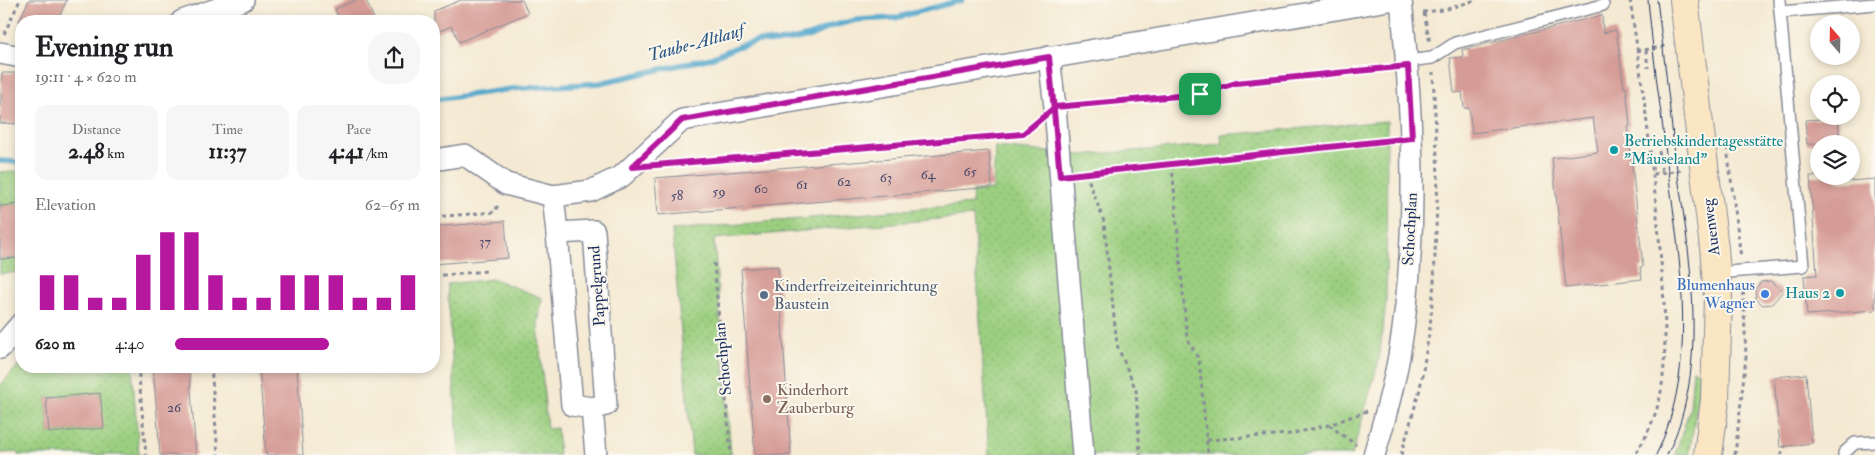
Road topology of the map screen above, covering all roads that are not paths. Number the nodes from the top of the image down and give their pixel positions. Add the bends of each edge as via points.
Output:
1 (243, 0) edge
2 (1389, 0) edge
3 (1684, 0) edge
4 (1409, 4) edge
5 (1875, 4) edge
6 (1602, 5) dead end
7 (1780, 6) edge
8 (199, 15) edge
9 (0, 53) edge
10 (15, 56) edge
11 (1049, 57) junction
12 (1408, 61) junction
13 (440, 159) edge
14 (553, 196) junction
15 (557, 234) junction
16 (1716, 273) junction
17 (15, 331) edge
18 (0, 348) edge
19 (592, 408) junction
20 (1875, 442) edge
21 (596, 455) edge
22 (1083, 455) edge
23 (1374, 455) edge
24 (1708, 455) edge
25 (1844, 455) edge

1 - 8 street
2 - 11 street
3 - 16 main road, Auenweg
4 - 12 street, Schochplan
5 - 7 lane
6 - 12 lane via 1454,43 1432,58
7 - 16 lane via 1803,266
9 - 10 street
11 - 14 street via 682,120 622,176 591,191
11 - 22 street
12 - 23 street, Schochplan via 1412,197 1406,308 1392,393
13 - 14 street via 465,155 506,184
14 - 15 street
15 - 19 street via 572,404
15 - 19 street, Pappelgrund via 594,231 606,405
16 - 24 main road, Auenweg via 1717,357
17 - 18 street
19 - 21 street
20 - 25 lane via 1855,443

